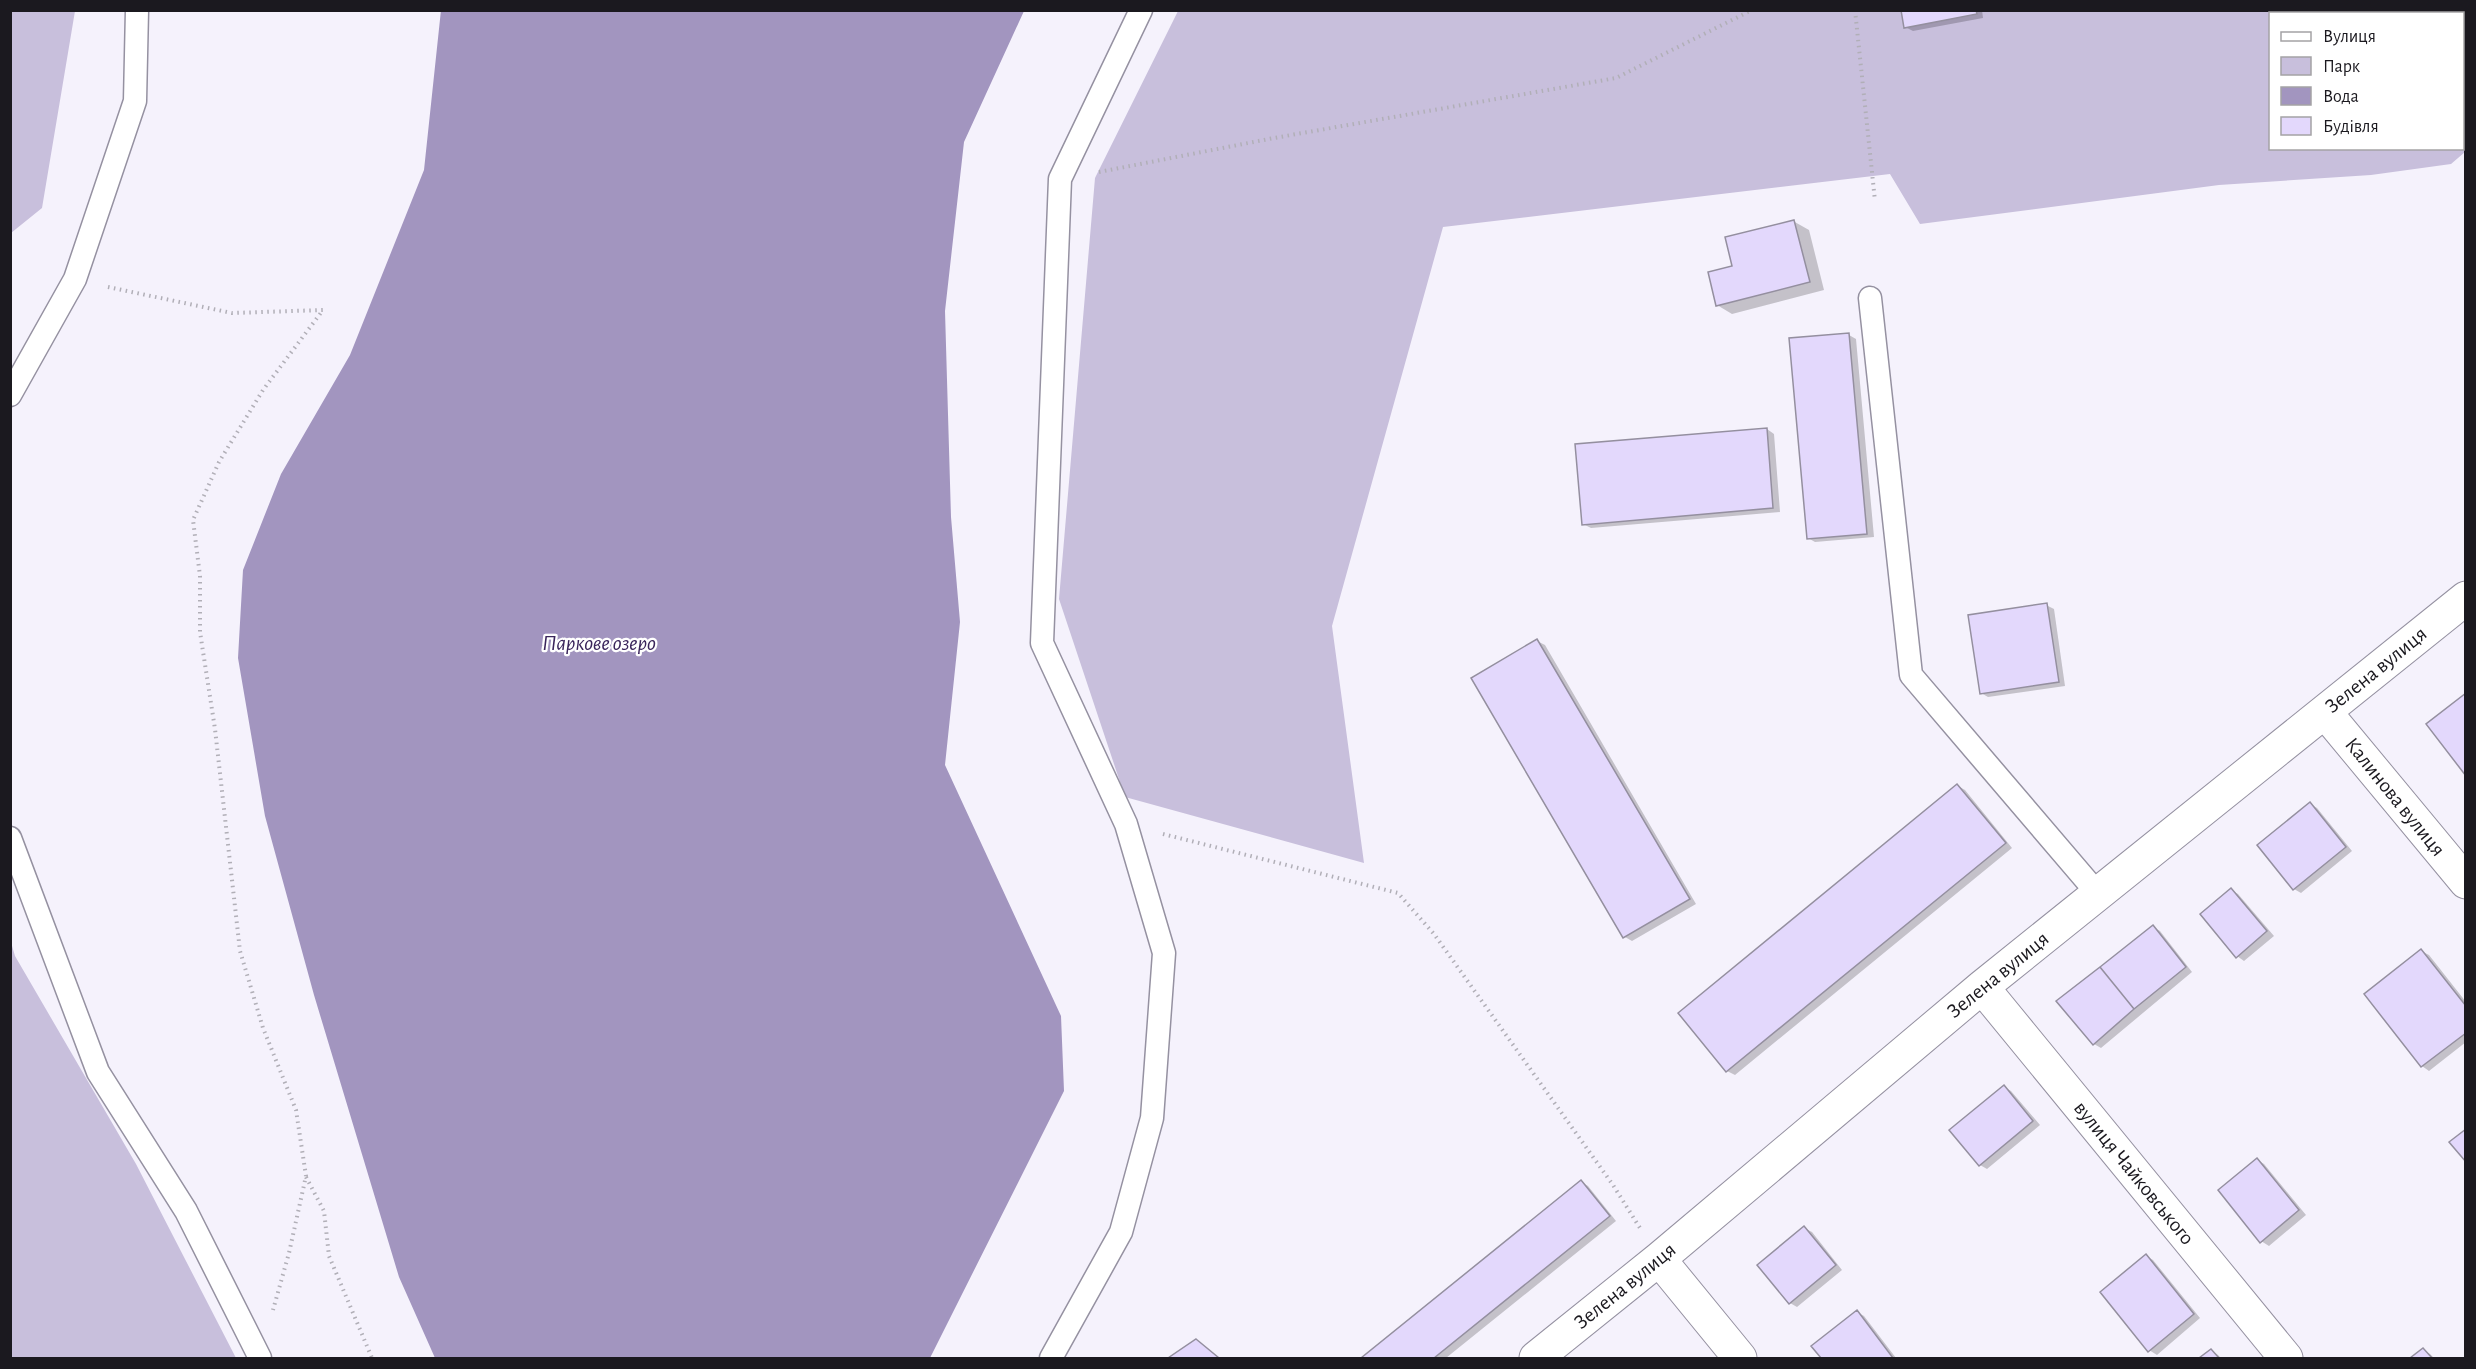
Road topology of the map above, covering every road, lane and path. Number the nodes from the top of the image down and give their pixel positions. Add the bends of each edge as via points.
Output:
1 (137, 10) edge
2 (1141, 10) edge
3 (1752, 10) edge
4 (1855, 10) edge
5 (1060, 179) junction
6 (1875, 201) dead end
7 (75, 279) junction
8 (1870, 298) dead end
9 (10, 395) edge
10 (2466, 598) edge
11 (2325, 712) junction
12 (1126, 824) junction
13 (10, 838) edge
14 (2466, 882) edge
15 (2098, 894) junction
16 (1982, 987) junction
17 (306, 1176) junction
18 (1659, 1259) junction
19 (260, 1359) edge
20 (372, 1359) edge
21 (1051, 1359) edge
22 (1536, 1359) edge
23 (1740, 1359) edge
24 (2286, 1359) edge

1 - 7 lane via 135,100
2 - 5 lane
3 - 5 path via 1616,78
4 - 6 path
5 - 12 lane via 1042,643
7 - 9 lane
7 - 17 path via 232,313 323,310 263,390 219,462 193,520 200,576 200,632 240,951 263,1028 296,1110
8 - 15 lane via 1911,675
10 - 11 street, Зелена вулиця
11 - 14 street, Калинова вулиця
11 - 15 street, Зелена вулиця
12 - 18 path via 1398,893 1434,934 1613,1185
12 - 21 lane via 1164,953 1152,1118 1121,1232
13 - 19 lane via 98,1072 186,1211
15 - 16 street, Зелена вулиця
16 - 18 street, Зелена вулиця
16 - 24 street, вулиця Чайковського
17 - 19 path
17 - 20 path via 324,1211 328,1256
18 - 22 street, Зелена вулиця
18 - 23 street

